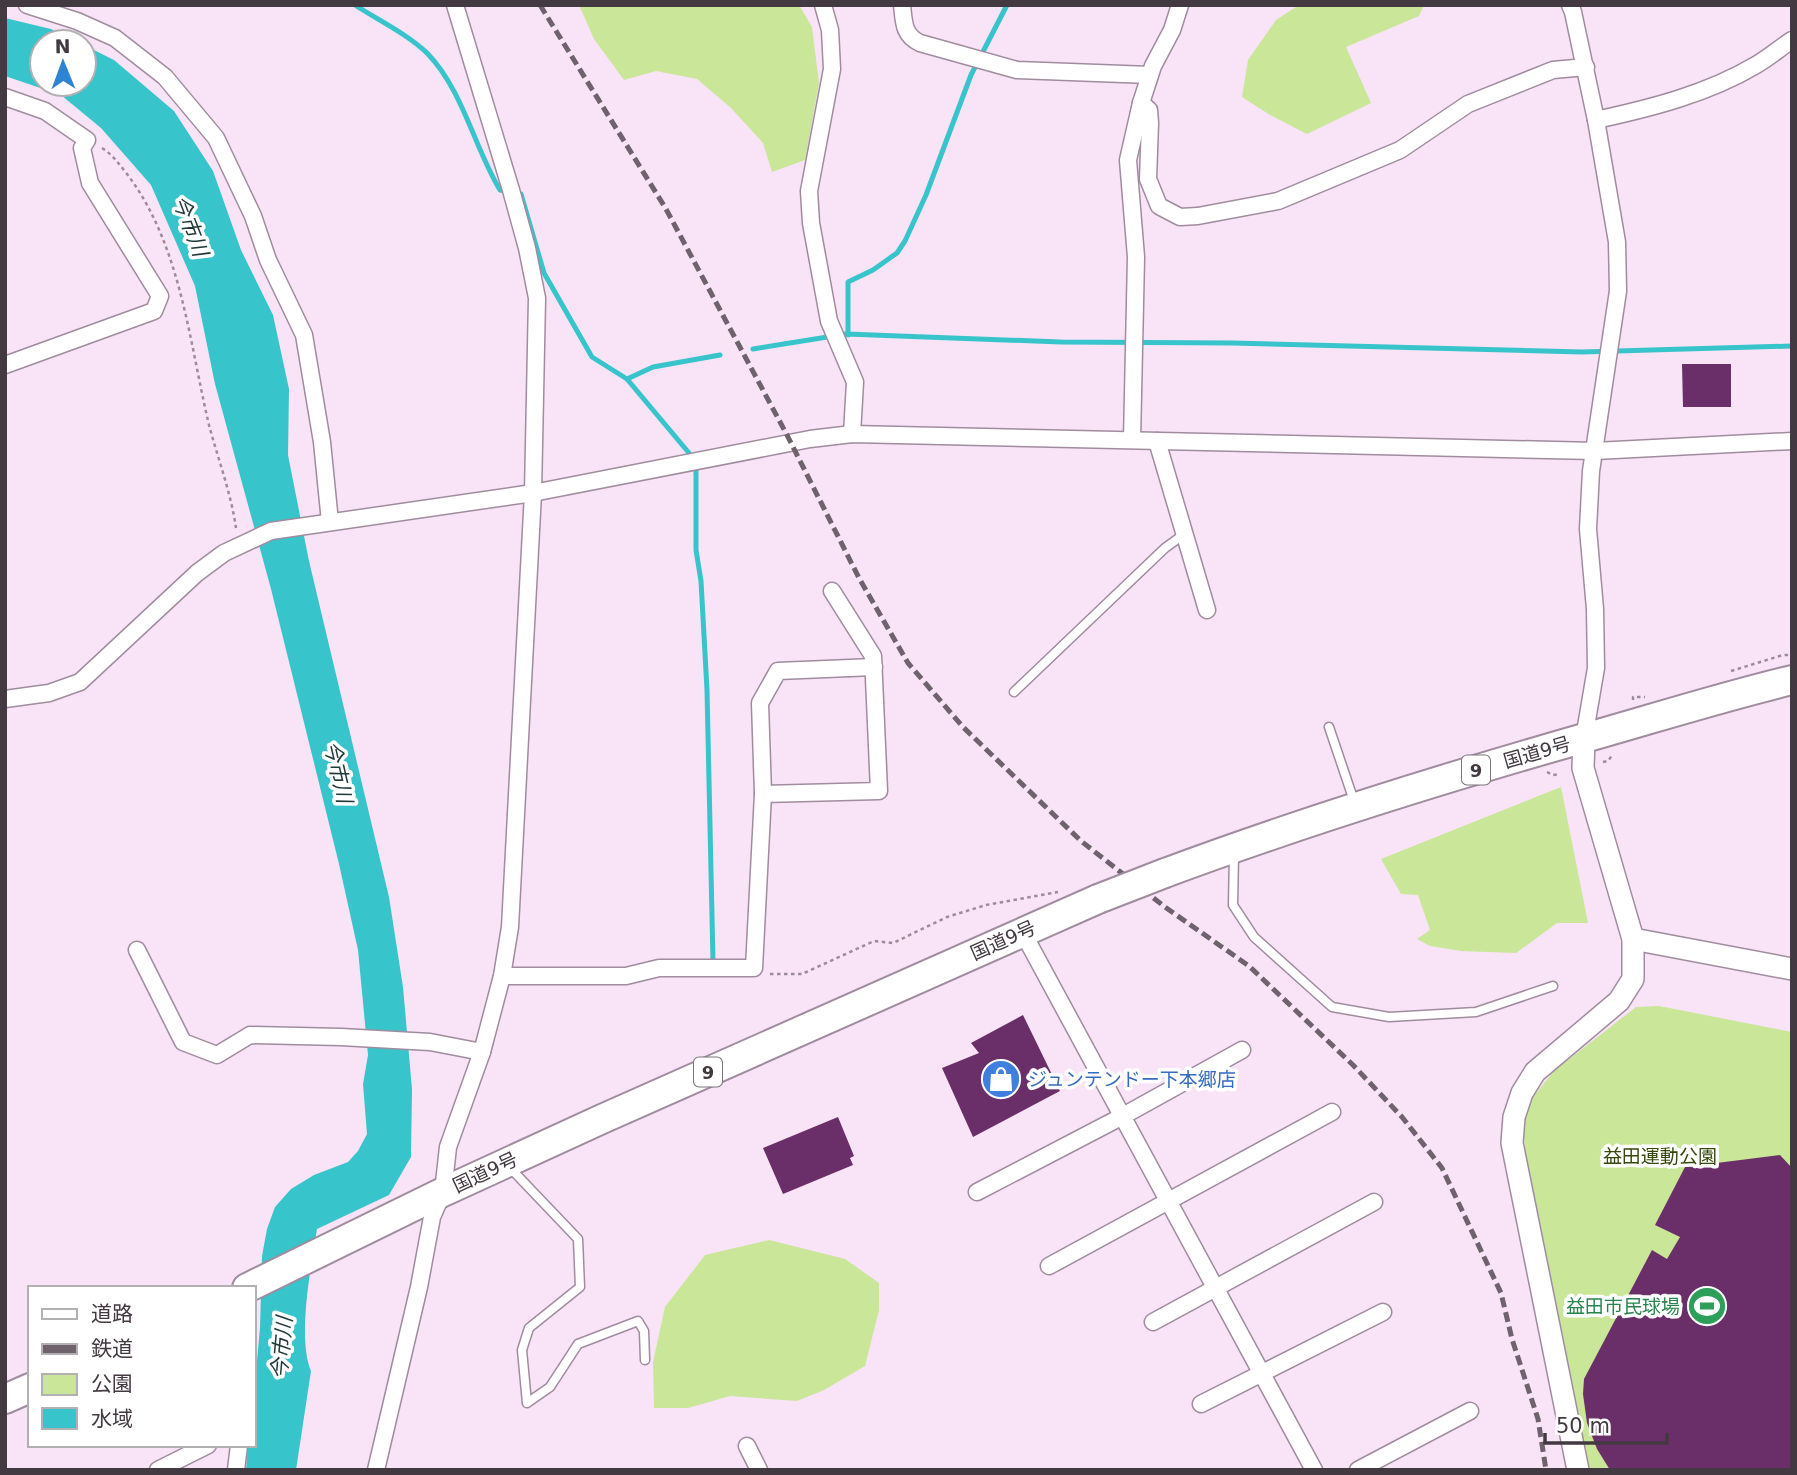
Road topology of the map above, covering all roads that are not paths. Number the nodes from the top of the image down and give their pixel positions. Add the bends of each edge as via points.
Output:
1 (27, 5) edge
2 (454, 5) edge
3 (822, 5) edge
4 (902, 5) edge
5 (1180, 5) edge
6 (1570, 5) edge
7 (1792, 40) edge
8 (1586, 67) junction
9 (1150, 75) junction
10 (5, 97) edge
11 (1141, 103) junction
12 (1596, 120) junction
13 (5, 365) edge
14 (852, 434) junction
15 (1132, 440) junction
16 (1157, 441) junction
17 (1792, 441) edge
18 (1595, 451) junction
19 (533, 493) junction
20 (330, 522) junction
21 (1184, 535) junction
22 (832, 591) dead end
23 (1207, 610) dead end
24 (874, 667) junction
25 (1792, 680) edge
26 (1014, 692) dead end
27 (5, 699) edge
28 (1329, 727) dead end
29 (1584, 738) junction
30 (763, 794) junction
31 (1356, 807) junction
32 (1234, 848) junction
33 (1022, 931) junction
34 (1633, 939) junction
35 (137, 950) dead end
36 (1792, 969) edge
37 (502, 976) junction
38 (1553, 986) dead end
39 (1242, 1050) dead end
40 (482, 1052) junction
41 (1332, 1112) dead end
42 (1121, 1117) junction
43 (500, 1165) junction
44 (443, 1192) junction
45 (977, 1192) dead end
46 (1168, 1202) junction
47 (1374, 1202) dead end
48 (1049, 1266) dead end
49 (252, 1286) edge
50 (1215, 1289) junction
51 (1383, 1312) dead end
52 (1153, 1322) dead end
53 (645, 1360) dead end
54 (1262, 1374) junction
55 (28, 1389) edge
56 (5, 1399) edge
57 (1201, 1404) dead end
58 (1470, 1411) dead end
59 (747, 1446) dead end
60 (204, 1447) edge
61 (239, 1447) edge
62 (158, 1470) edge
63 (236, 1470) edge
64 (376, 1470) edge
65 (759, 1470) edge
66 (1314, 1470) edge
67 (1358, 1470) edge
68 (1578, 1470) edge

1 - 20 street via 115,38 165,77 216,138 304,335
2 - 19 street via 514,201 537,298
3 - 14 street via 830,30 832,69 809,191 811,223 829,321 855,382
4 - 9 street via 906,33 920,43 1017,70
5 - 9 street
6 - 8 street
7 - 12 street via 1757,65 1710,88 1645,110
8 - 11 street via 1553,70 1468,104 1400,150 1278,201 1198,216 1180,217 1159,206 1148,179 1149,110
8 - 12 street
9 - 11 street
10 - 13 street via 45,111 88,140 82,148 90,183 160,296 154,311
11 - 15 street via 1128,160 1136,257
12 - 18 street via 1617,242 1618,291
14 - 15 street
14 - 19 street
15 - 16 street
16 - 18 street
16 - 21 street
17 - 18 street
18 - 29 street via 1588,529 1596,668
19 - 20 street
19 - 37 street via 510,927
20 - 27 street via 271,531 241,544 197,573 80,681 49,693
21 - 23 street
21 - 26 lane
22 - 24 street via 873,656
24 - 30 street via 778,671 760,703
24 - 30 street via 879,791
25 - 29 highway, 国道9号 / 9
28 - 31 lane
29 - 31 highway, 国道9号 / 9
29 - 34 street via 1583,768
30 - 37 street via 754,968 659,968 626,976
31 - 32 highway, 国道9号 / 9
32 - 33 highway, 国道9号 / 9, bridge
32 - 38 lane via 1233,905 1254,937 1332,1007 1389,1017 1476,1012
33 - 42 street
33 - 43 highway, 国道9号 / 9
34 - 36 street
34 - 68 street via 1633,979 1619,1001 1535,1072 1514,1117 1512,1143
35 - 40 street via 183,1042 217,1055 250,1035 423,1042
37 - 40 street
39 - 42 street
40 - 44 street via 448,1147
41 - 46 street
42 - 45 street
42 - 46 street
43 - 44 highway, 国道9号 / 9
43 - 53 lane via 515,1173 578,1239 580,1287 529,1328 522,1350 527,1403 550,1387 579,1344 639,1321
44 - 49 highway, 国道9号 / 9
44 - 64 street via 432,1217
46 - 48 street
46 - 50 street
47 - 50 street
50 - 52 street
50 - 54 street
51 - 54 street
54 - 57 street
54 - 66 street
55 - 56 highway
58 - 67 street
59 - 65 street
60 - 62 street
61 - 63 street

